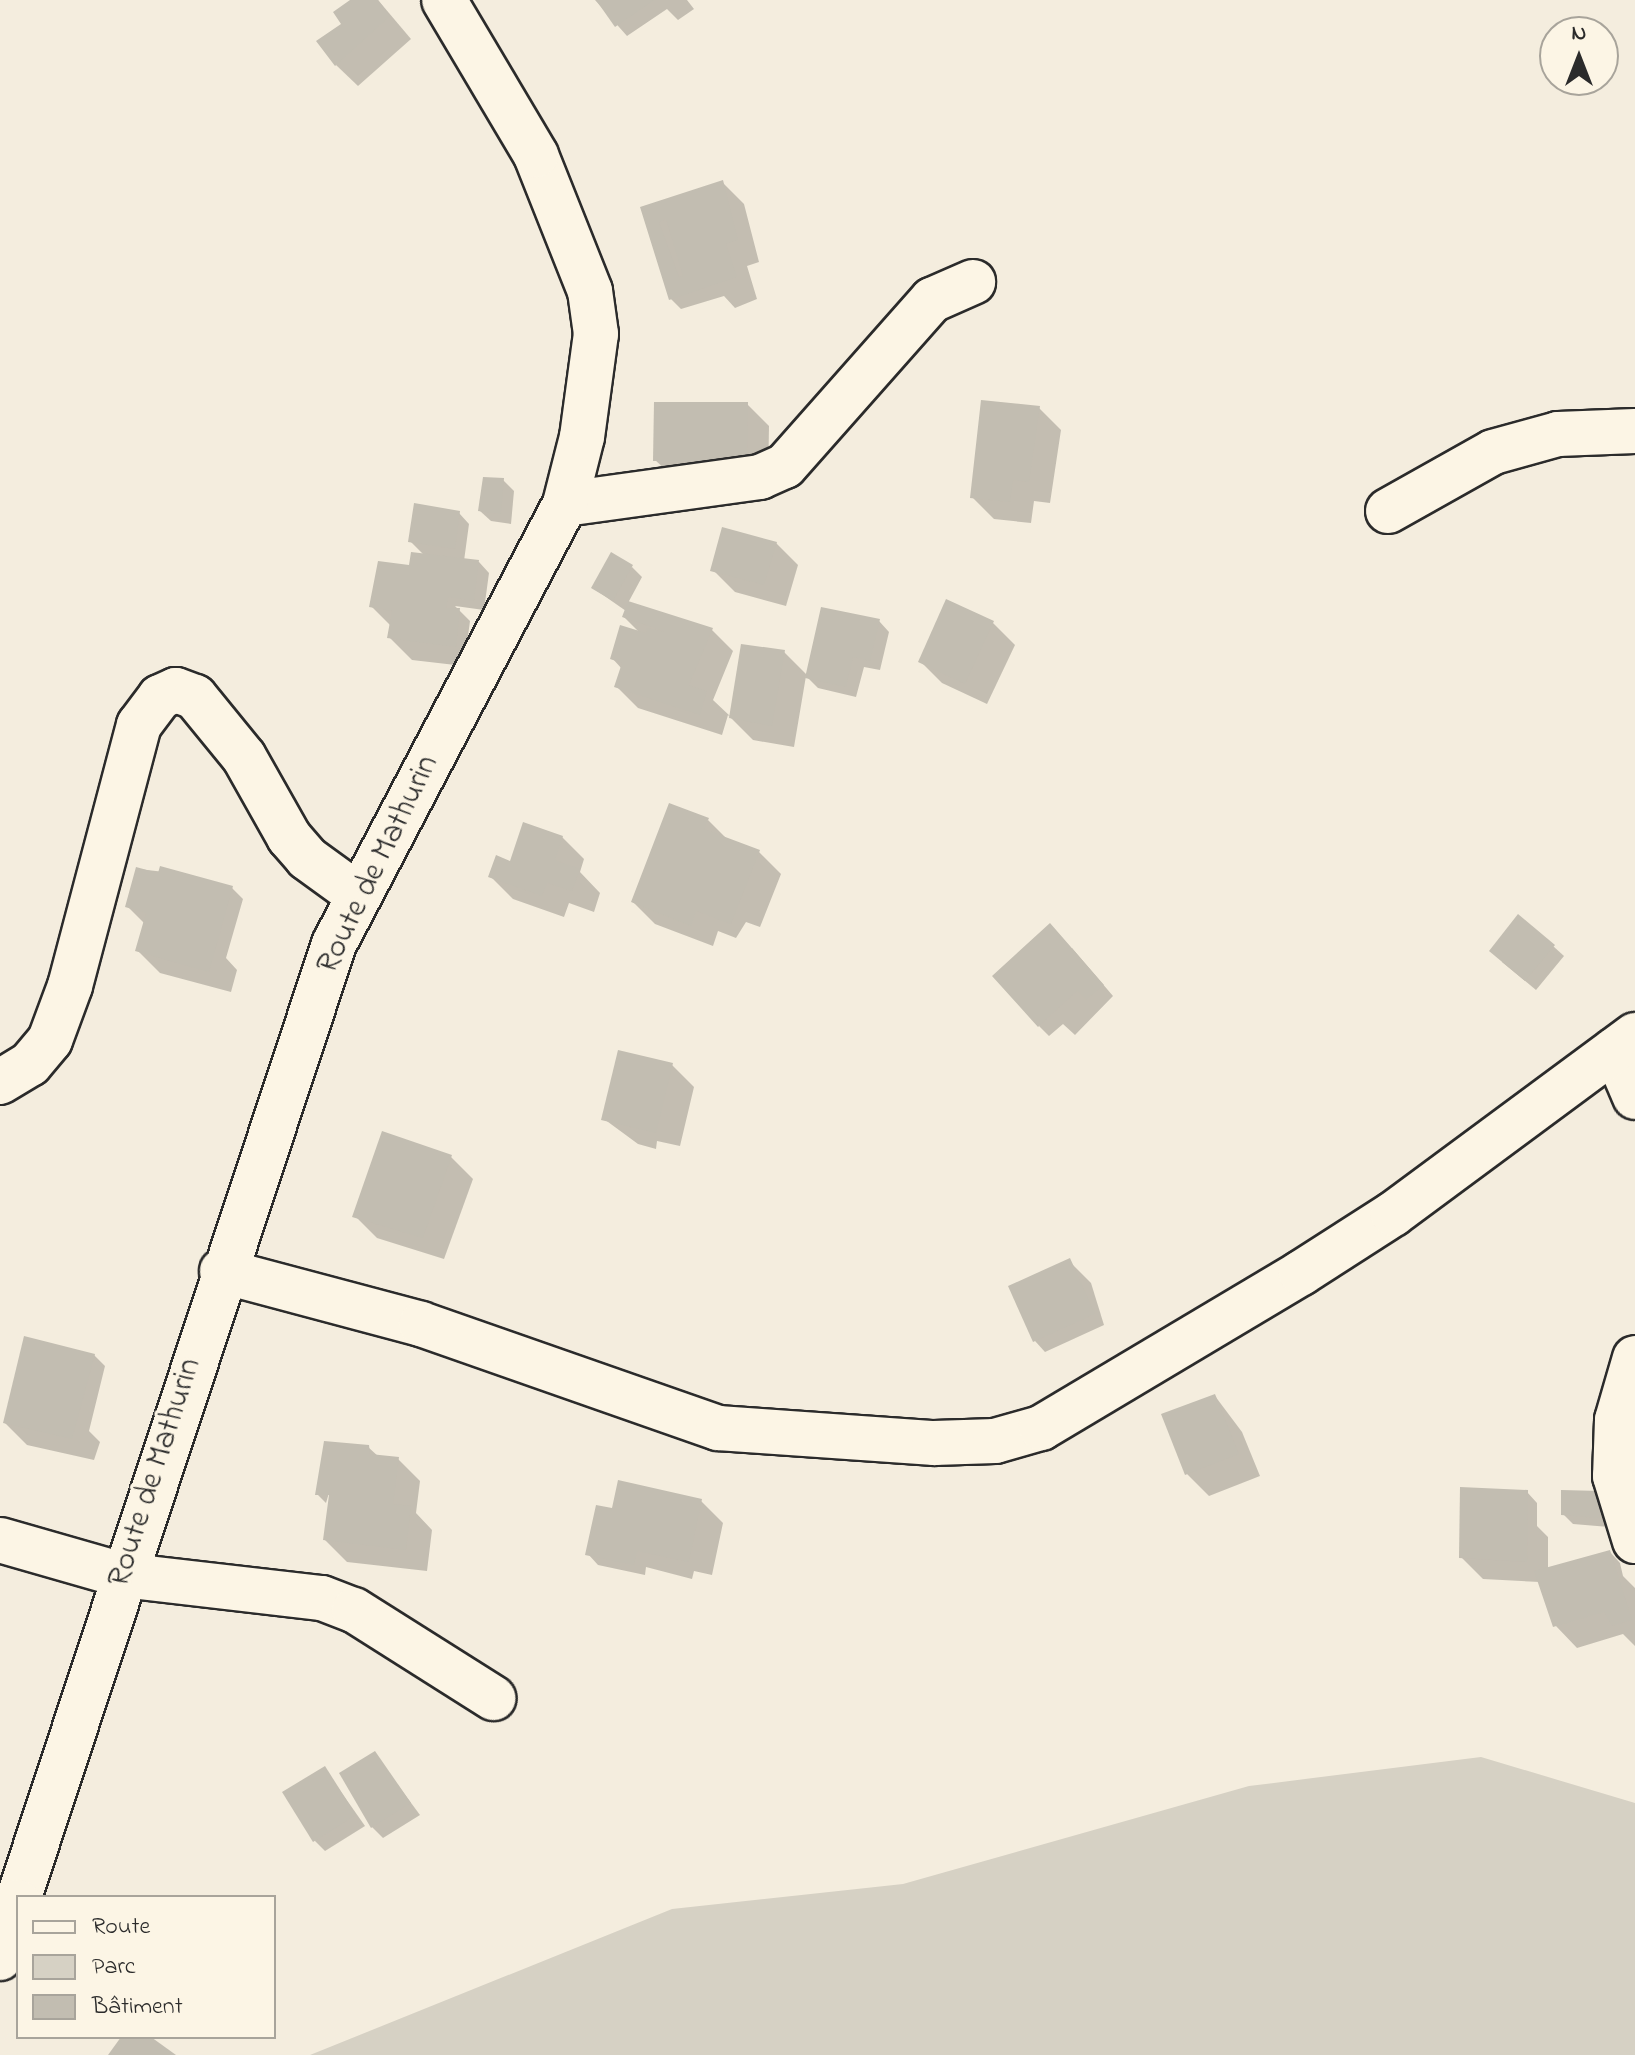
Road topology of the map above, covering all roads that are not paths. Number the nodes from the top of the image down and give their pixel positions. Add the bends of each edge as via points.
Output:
1 (444, 0) edge
2 (973, 282) dead end
3 (1635, 431) edge
4 (565, 504) junction
5 (1388, 511) dead end
6 (358, 895) junction
7 (1625, 1042) edge
8 (0, 1082) edge
9 (1635, 1097) edge
10 (222, 1271) junction
11 (1635, 1358) edge
12 (0, 1540) edge
13 (1635, 1541) edge
14 (122, 1575) junction
15 (493, 1698) dead end
16 (20, 1895) edge
17 (16, 1908) edge
18 (0, 1958) edge

1 - 4 street, Route de Mathurin via 536,155 590,291 596,334 592,383
2 - 4 street via 932,300 785,466 760,477
3 - 5 street via 1558,434 1493,452
4 - 6 street, Route de Mathurin
6 - 8 street via 307,858 289,837 244,757 195,697 176,690 160,697 139,725 70,986 50,1040 30,1064
6 - 10 street, Route de Mathurin via 334,944
7 - 9 street
7 - 10 street via 1393,1214 1301,1273 1041,1428 995,1441 934,1443 718,1428 421,1324
10 - 14 street, Route de Mathurin
11 - 13 street via 1617,1420 1615,1476
12 - 14 street
14 - 15 street via 322,1598 354,1610
14 - 16 street, Route de Mathurin
17 - 18 street, Route de Mathurin

